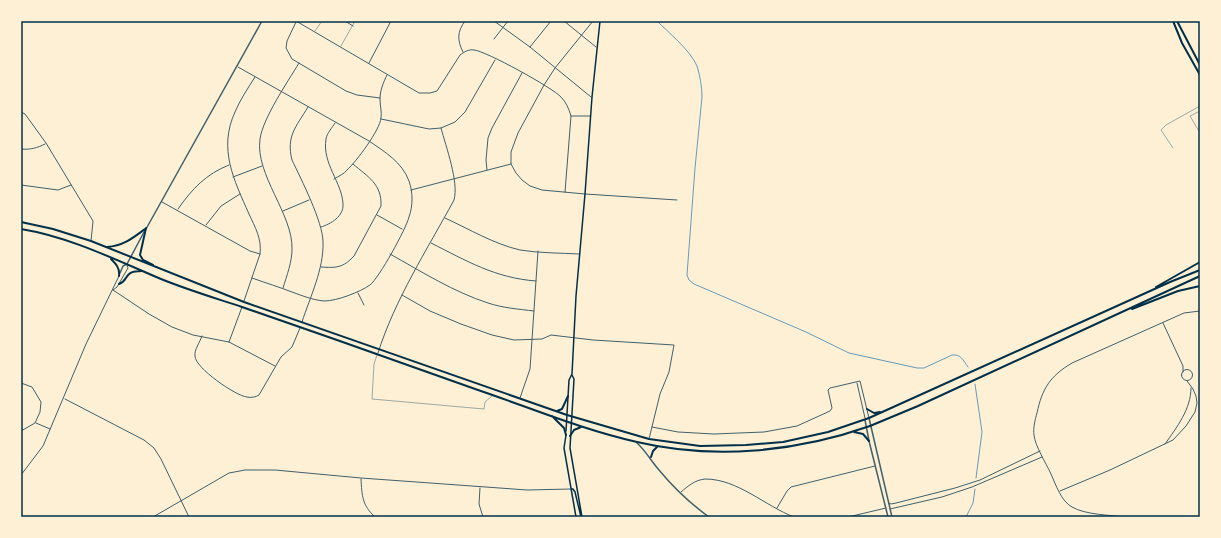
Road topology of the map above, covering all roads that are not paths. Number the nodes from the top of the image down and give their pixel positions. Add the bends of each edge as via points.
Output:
1 (262, 21) edge
2 (296, 21) edge
3 (322, 21) edge
4 (345, 21) edge
5 (355, 21) edge
6 (391, 21) edge
7 (465, 21) edge
8 (494, 21) edge
9 (508, 21) edge
10 (551, 21) edge
11 (564, 21) edge
12 (593, 21) edge
13 (600, 21) edge
14 (1173, 21) edge
15 (1177, 21) edge
16 (353, 26) junction
17 (503, 27) junction
18 (315, 32) junction
19 (582, 35) junction
20 (494, 39) dead end
21 (340, 47) junction
22 (530, 48) junction
23 (597, 48) junction
24 (464, 52) junction
25 (496, 59) junction
26 (299, 64) junction
27 (368, 64) junction
28 (1200, 65) edge
29 (238, 66) junction
30 (555, 68) junction
31 (522, 73) junction
32 (387, 75) junction
33 (1200, 75) edge
34 (255, 76) junction
35 (544, 84) junction
36 (282, 92) junction
37 (592, 97) junction
38 (380, 98) junction
39 (1200, 106) edge
40 (308, 107) junction
41 (1200, 110) edge
42 (21, 112) edge
43 (571, 116) junction
44 (591, 116) junction
45 (381, 120) junction
46 (335, 122) junction
47 (441, 128) junction
48 (1200, 133) edge
49 (369, 141) junction
50 (46, 143) junction
51 (1172, 148) dead end
52 (21, 149) edge
53 (229, 164) junction
54 (353, 164) junction
55 (511, 164) junction
56 (263, 166) junction
57 (487, 170) junction
58 (233, 177) junction
59 (334, 179) junction
60 (454, 179) junction
61 (72, 185) junction
62 (21, 186) edge
63 (411, 190) junction
64 (565, 192) junction
65 (240, 194) junction
66 (585, 194) junction
67 (310, 200) junction
68 (677, 200) dead end
69 (162, 202) junction
70 (178, 210) junction
71 (282, 212) junction
72 (377, 215) junction
73 (445, 217) junction
74 (21, 222) edge
75 (205, 225) junction
76 (320, 227) junction
77 (146, 228) junction
78 (21, 229) edge
79 (403, 230) junction
80 (91, 241) junction
81 (431, 242) junction
82 (105, 247) junction
83 (538, 251) junction
84 (260, 254) junction
85 (390, 254) junction
86 (580, 254) junction
87 (131, 257) junction
88 (110, 258) junction
89 (1200, 262) edge
90 (127, 264) junction
91 (157, 267) junction
92 (320, 267) junction
93 (416, 269) junction
94 (1200, 270) edge
95 (143, 271) junction
96 (119, 276) junction
97 (1200, 276) edge
98 (252, 278) junction
99 (536, 281) junction
100 (118, 284) junction
101 (1200, 286) edge
102 (282, 289) junction
103 (113, 290) junction
104 (357, 292) junction
105 (1149, 292) junction
106 (402, 295) junction
107 (310, 298) junction
108 (244, 302) junction
109 (364, 305) dead end
110 (242, 307) junction
111 (534, 311) junction
112 (1200, 311) edge
113 (1112, 316) junction
114 (302, 322) junction
115 (1163, 322) junction
116 (300, 327) junction
117 (202, 336) junction
118 (574, 338) junction
119 (532, 340) junction
120 (229, 342) junction
121 (379, 348) junction
122 (377, 356) junction
123 (275, 366) junction
124 (1183, 366) junction
125 (1189, 370) junction
126 (1183, 372) junction
127 (572, 375) junction
128 (1191, 379) junction
129 (1187, 381) junction
130 (857, 382) junction
131 (21, 383) edge
132 (1191, 385) junction
133 (493, 395) junction
134 (568, 396) junction
135 (520, 398) junction
136 (64, 399) junction
137 (867, 409) junction
138 (556, 411) junction
139 (881, 412) junction
140 (566, 415) junction
141 (551, 416) junction
142 (571, 417) junction
143 (869, 418) junction
144 (865, 420) junction
145 (566, 421) junction
146 (571, 422) junction
147 (36, 423) junction
148 (583, 426) junction
149 (870, 426) junction
150 (652, 427) junction
151 (867, 427) junction
152 (50, 430) junction
153 (21, 431) edge
154 (853, 432) junction
155 (566, 435) junction
156 (570, 436) junction
157 (649, 439) junction
158 (869, 441) junction
159 (637, 442) junction
160 (1165, 444) junction
161 (657, 446) junction
162 (1040, 451) junction
163 (650, 457) junction
164 (1043, 457) junction
165 (875, 466) junction
166 (21, 475) edge
167 (361, 478) junction
168 (480, 487) junction
169 (571, 489) junction
170 (1059, 492) junction
171 (680, 493) junction
172 (181, 500) junction
173 (884, 502) junction
174 (888, 503) junction
175 (776, 508) junction
176 (886, 508) junction
177 (890, 510) junction
178 (153, 517) edge
179 (189, 517) edge
180 (375, 517) edge
181 (483, 517) edge
182 (576, 517) edge
183 (581, 517) edge
184 (709, 517) edge
185 (793, 517) edge
186 (848, 517) edge
187 (888, 517) edge
188 (892, 517) edge
189 (1126, 517) edge

1 - 29 street
2 - 18 street
2 - 26 street via 286,48 292,59
3 - 18 lane
4 - 16 street
5 - 16 lane
6 - 27 street
7 - 24 street via 458,34 459,44
8 - 17 street
9 - 17 street
10 - 22 street
11 - 19 street
12 - 19 street
13 - 23 main road
14 - 33 main road
15 - 28 main road
16 - 21 lane
17 - 20 street
17 - 22 street
18 - 21 street
19 - 23 street
19 - 30 street
21 - 27 street
22 - 30 street
23 - 37 main road
24 - 25 street via 473,49
24 - 32 street via 440,88 434,92 419,92
25 - 31 street
25 - 47 street via 464,112 455,122
26 - 36 street
26 - 38 street via 357,95
27 - 32 street
29 - 34 street
29 - 69 street
30 - 35 street
30 - 37 street
31 - 35 street
31 - 57 street via 488,138
32 - 38 street
34 - 36 street
34 - 53 street via 235,112 229,131
35 - 43 street via 561,97
35 - 55 street via 518,133 511,152
36 - 40 street
36 - 56 street via 263,127 259,148
37 - 44 main road
38 - 45 street
39 - 51 lane via 1161,130
40 - 46 street
40 - 67 street via 291,136 290,149 292,160
41 - 48 lane via 1190,116
42 - 50 street
43 - 44 street
43 - 64 street
44 - 66 main road
45 - 47 street via 429,129
45 - 49 street
46 - 49 street
46 - 59 street via 326,137 330,170
47 - 60 street
49 - 54 street
49 - 63 street via 396,160 409,181
50 - 52 street via 38,148
50 - 61 street
53 - 58 street
53 - 70 street via 198,184
54 - 59 street
54 - 72 street via 377,185 381,206
55 - 57 street
55 - 64 street via 522,180 530,186
56 - 58 street
56 - 71 street
57 - 60 street
58 - 65 street
59 - 76 street via 344,205 335,220
60 - 63 street
60 - 73 street via 456,193
61 - 62 street via 58,190
61 - 80 street via 93,221
63 - 79 street via 410,217
64 - 66 street
65 - 75 street via 221,206
65 - 84 street via 260,239
66 - 68 street
66 - 86 main road
67 - 71 street
67 - 76 street
69 - 70 street
69 - 77 street
70 - 75 street
71 - 102 street via 291,236 292,249
72 - 79 street
72 - 92 street via 349,261 334,268
73 - 81 street
73 - 83 street via 508,246
74 - 80 main road
75 - 84 street via 250,251
76 - 92 street via 323,242
77 - 82 main road via 123,244
77 - 87 street
77 - 91 main road via 140,255 143,260
78 - 88 main road via 47,235
79 - 85 street
80 - 82 main road
81 - 93 street
81 - 99 street via 500,275
82 - 87 main road
83 - 86 street
83 - 99 street
84 - 98 street
85 - 93 street
85 - 104 street via 377,277
86 - 118 main road
87 - 90 street
87 - 91 main road
88 - 90 main road
88 - 96 main road via 118,267
89 - 105 main road
90 - 95 main road
90 - 96 street via 123,266
90 - 100 street via 128,268
91 - 108 main road
92 - 107 street
93 - 106 street
93 - 111 street via 466,295 488,303
94 - 105 main road
95 - 100 main road via 128,274 122,283
95 - 110 main road
96 - 103 street
97 - 113 main road
98 - 102 street
98 - 108 street
99 - 111 street
100 - 103 street
101 - 113 main road via 1178,291
102 - 107 street
103 - 117 street via 161,321 184,332
103 - 136 street via 86,344
104 - 107 street via 325,301
104 - 109 street
105 - 139 main road
106 - 119 street via 455,322 486,333 514,340
106 - 121 street
107 - 114 street
108 - 114 main road
110 - 116 main road
110 - 120 street
111 - 119 street
112 - 115 street via 1184,313
113 - 149 main road
114 - 121 main road
115 - 124 street
115 - 162 street via 1072,363 1053,376 1043,392 1035,423 1034,435
116 - 122 main road
116 - 123 street via 292,347
117 - 120 street
117 - 123 street via 195,356 200,366 241,395 259,395
118 - 119 street via 551,335
118 - 127 main road
118 - 150 street via 674,345 669,372 660,394
119 - 135 street via 530,369
120 - 123 street
121 - 122 street
121 - 135 main road
122 - 133 main road
122 - 133 lane via 374,364 372,399 484,410 485,402
124 - 125 street
124 - 126 street
125 - 126 street
125 - 128 street via 1193,374
126 - 129 street via 1183,378
127 - 134 main road via 569,380
127 - 142 main road via 574,379
128 - 129 street
128 - 132 street
129 - 132 street
130 - 137 street via 860,381
130 - 144 street
130 - 150 street via 829,389 832,408 828,413 797,426 735,434 701,434
131 - 147 street via 32,387 41,402
132 - 160 street via 1188,406
132 - 160 street via 1196,400 1195,412 1183,429
133 - 141 main road
134 - 138 main road via 562,409
134 - 140 main road
135 - 138 main road
136 - 152 street
136 - 172 street via 134,434 154,448
137 - 139 main road via 874,413
137 - 143 street
138 - 140 main road
139 - 143 main road
140 - 142 main road
140 - 145 main road
141 - 145 main road
141 - 155 main road via 564,428
142 - 146 main road
142 - 157 main road
143 - 144 main road
143 - 149 street
144 - 151 street
144 - 157 main road via 828,432 746,446 700,446
145 - 146 main road
145 - 155 main road
146 - 148 main road
146 - 156 main road
147 - 152 street
147 - 153 street
148 - 156 main road
148 - 159 main road
149 - 151 main road
149 - 174 street
150 - 157 street
151 - 154 main road
151 - 158 street
152 - 166 street via 43,446
154 - 158 main road via 863,434
154 - 161 main road via 815,442 754,451 717,452
155 - 169 main road via 564,448
156 - 183 main road
158 - 165 street
159 - 161 main road
159 - 163 street
160 - 170 street
161 - 163 main road
162 - 164 street
162 - 174 street via 966,484 896,504
163 - 171 street
164 - 170 street
164 - 177 street via 967,489
165 - 173 street
165 - 175 street via 791,487
167 - 168 street
167 - 172 street via 275,470 245,470 229,473
167 - 180 street via 364,504
168 - 169 street
168 - 181 street via 479,504
169 - 182 main road
169 - 183 main road via 575,492
170 - 189 street via 1071,507 1081,511
171 - 175 street via 690,484 705,480 741,489
171 - 184 street
172 - 178 street
172 - 179 street
173 - 176 street
173 - 177 street
174 - 177 street
175 - 185 street
176 - 186 street
176 - 187 street
177 - 188 street

